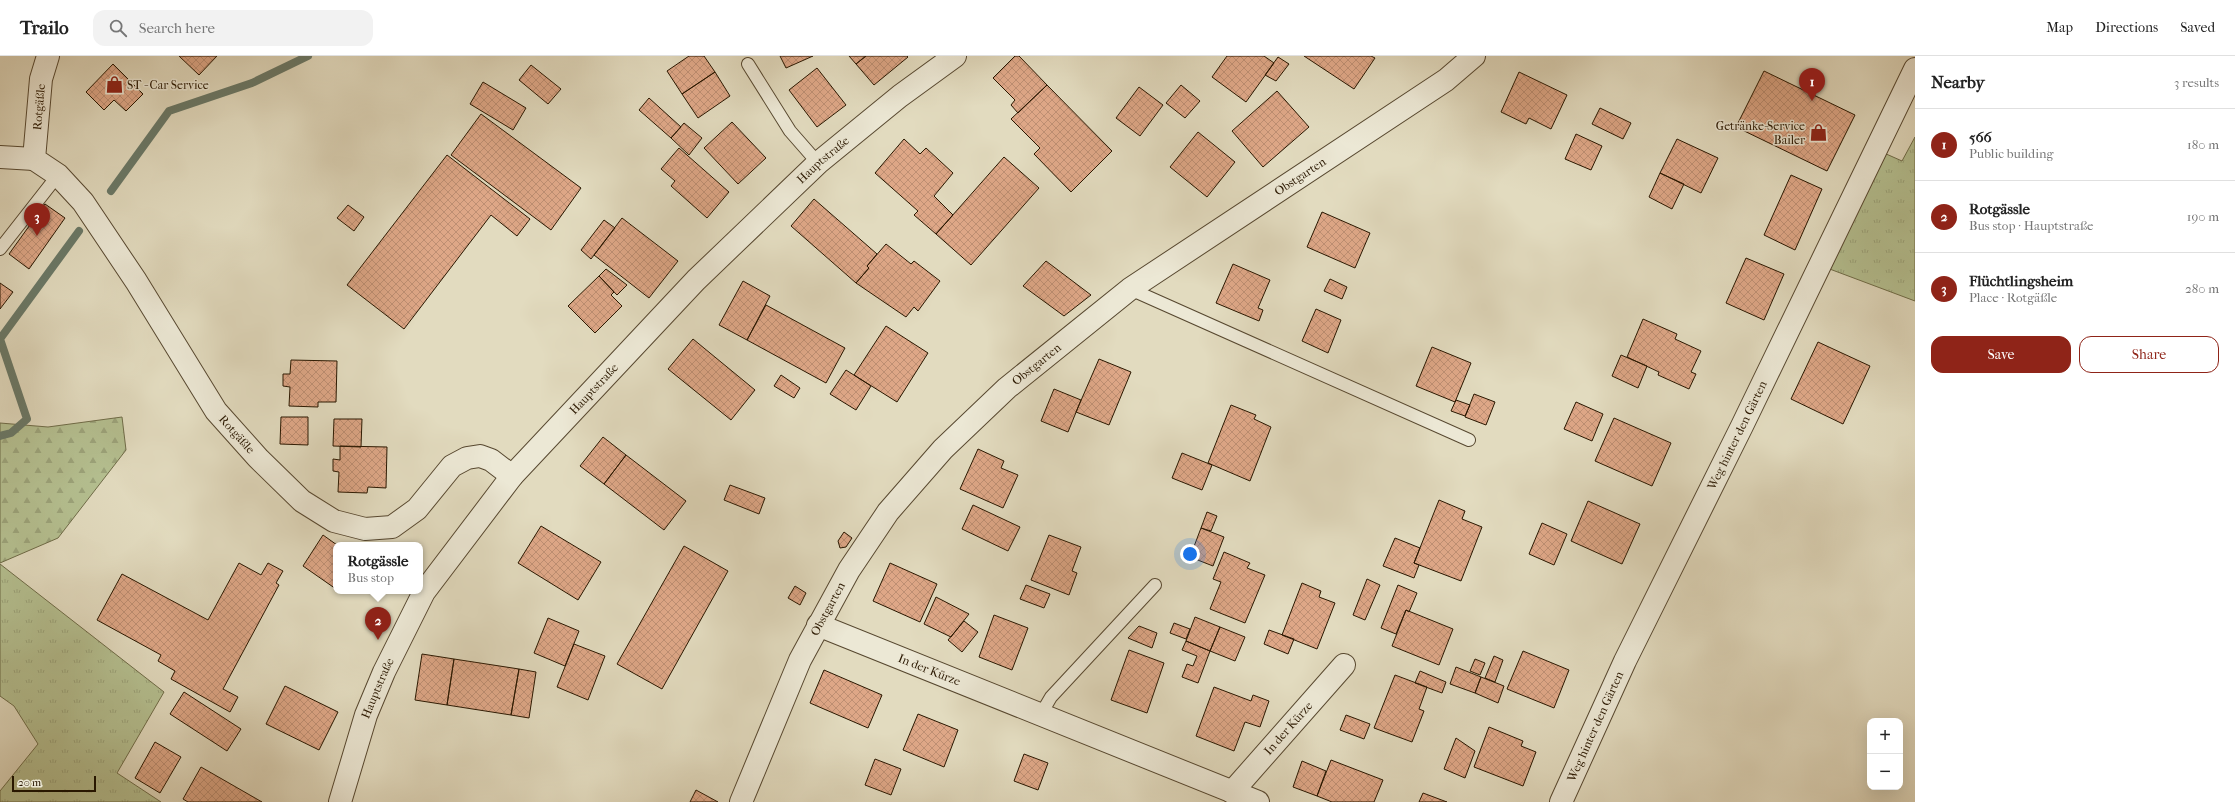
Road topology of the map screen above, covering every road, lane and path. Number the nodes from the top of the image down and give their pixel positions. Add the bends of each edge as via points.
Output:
1 (48, 56) edge
2 (955, 56) edge
3 (1474, 56) edge
4 (748, 64) dead end
5 (1915, 69) edge
6 (0, 157) edge
7 (34, 159) junction
8 (818, 163) junction
9 (58, 175) junction
10 (0, 249) edge
11 (1130, 289) junction
12 (1469, 440) dead end
13 (512, 476) junction
14 (1155, 585) dead end
15 (818, 626) junction
16 (1344, 665) dead end
17 (1041, 714) junction
18 (1232, 792) junction
19 (340, 802) edge
20 (741, 802) edge
21 (1258, 802) edge
22 (1561, 802) edge

1 - 7 street, Rotgäßle via 41,79
2 - 8 street, Hauptstraße via 900,96
3 - 11 street, Obstgarten via 1446,80
4 - 8 lane via 790,131
5 - 22 street, Weg hinter den Gärten via 1625,661
6 - 7 street
7 - 9 street, Rotgäßle
8 - 13 street, Hauptstraße via 696,280
9 - 10 lane
9 - 13 street, Rotgäßle via 84,202 216,410 258,458 302,500 334,521 365,529 392,527 417,509 452,466 468,458 480,456 491,460
11 - 12 lane
11 - 15 street, Obstgarten via 1007,388 943,449 888,512 849,570
13 - 19 street, Hauptstraße via 424,592 384,672 366,715
14 - 17 lane via 1051,698
15 - 17 street, In der Kürze
15 - 20 street, Obstgarten via 800,660
16 - 18 street, In der Kürze
17 - 18 street, In der Kürze
18 - 21 street, In der Kürze

